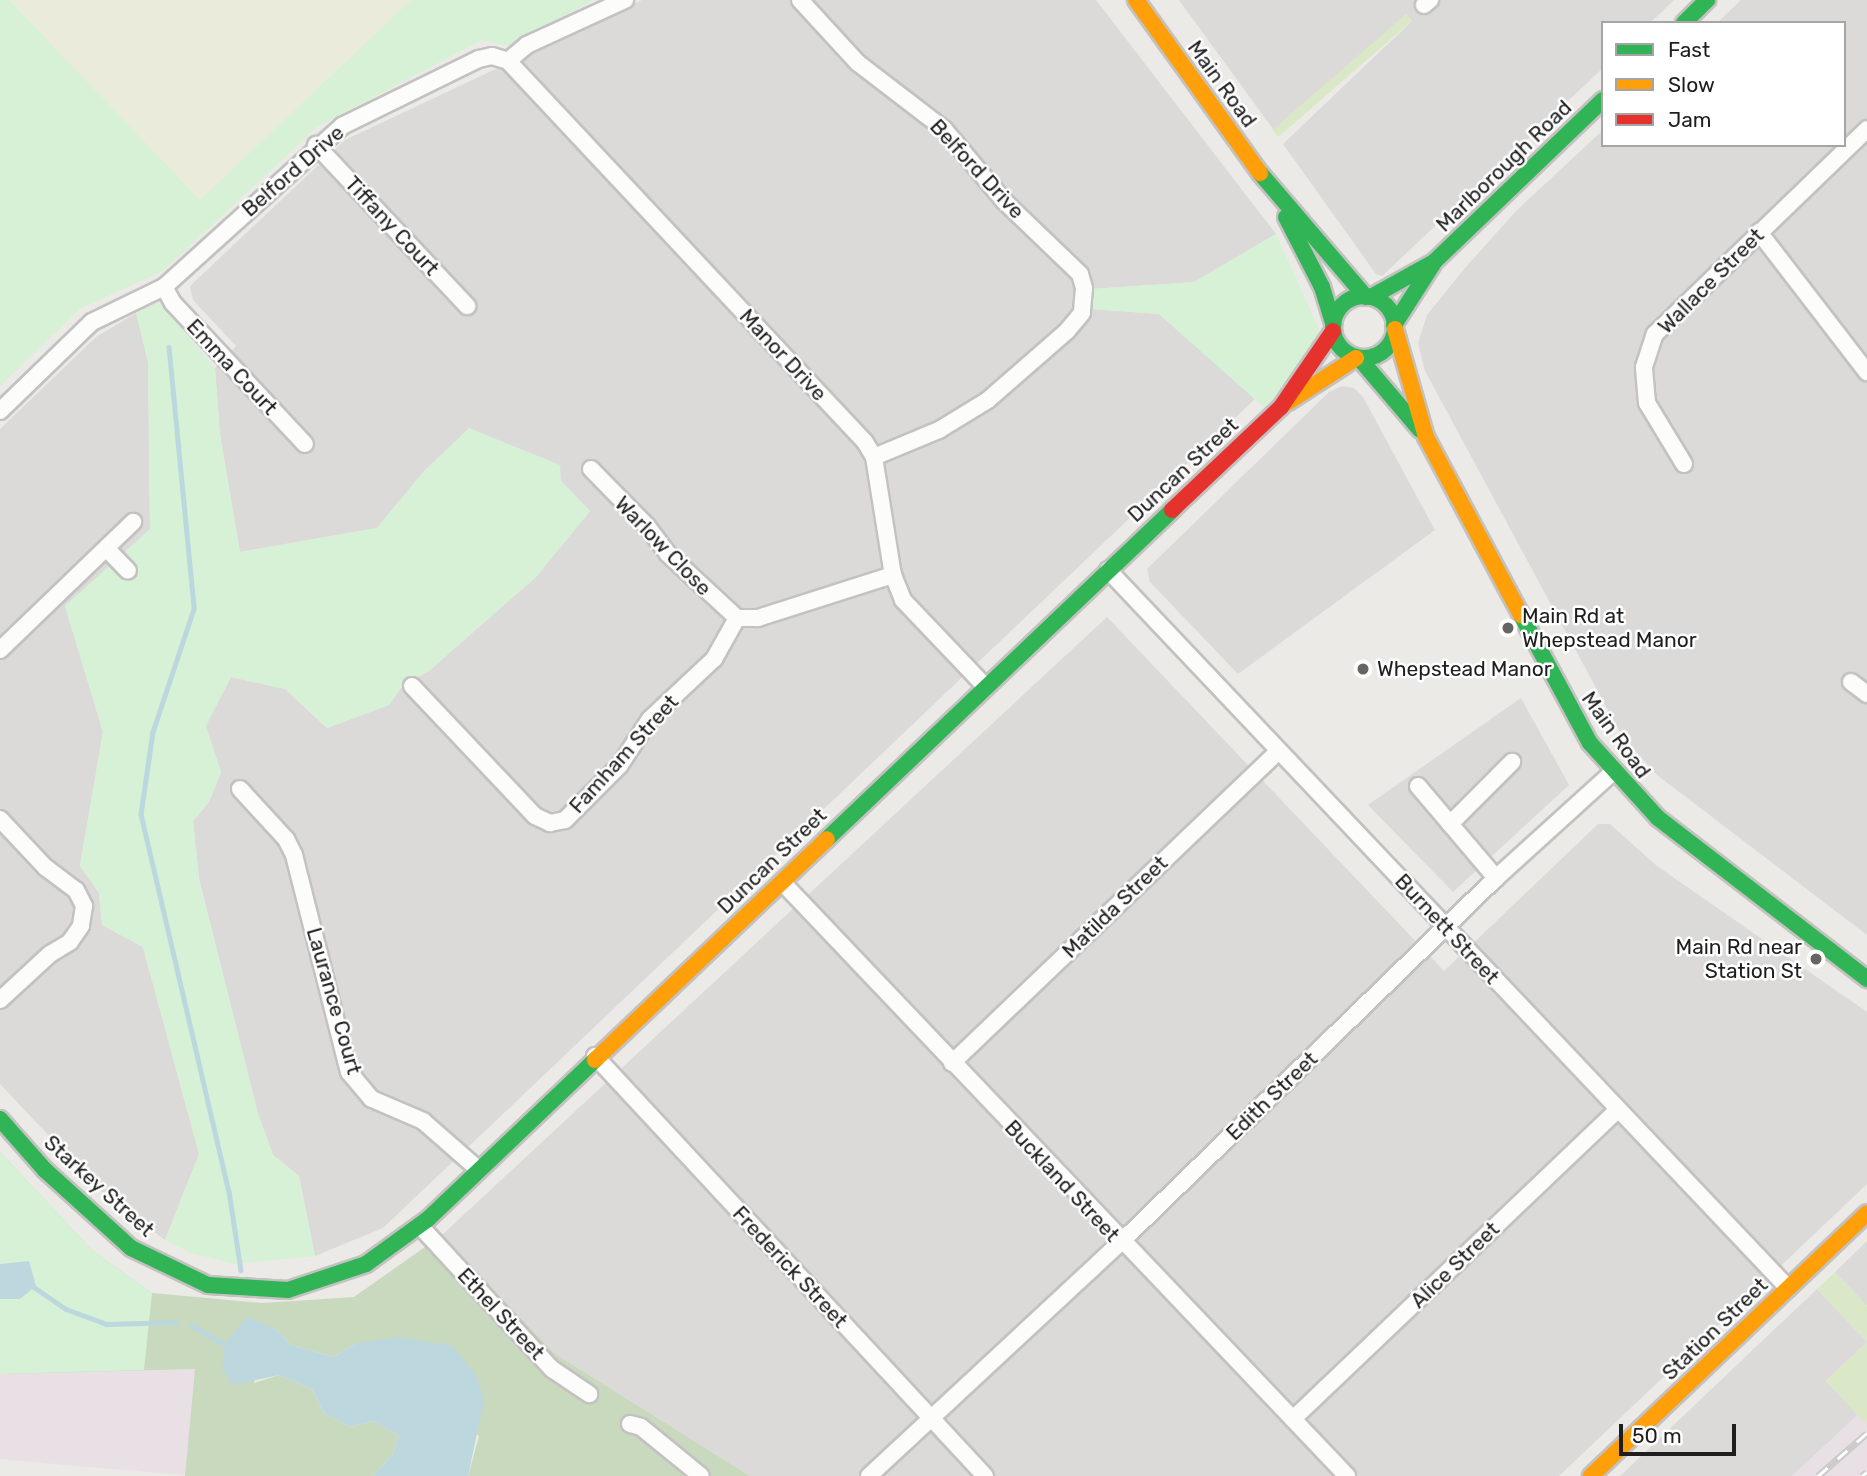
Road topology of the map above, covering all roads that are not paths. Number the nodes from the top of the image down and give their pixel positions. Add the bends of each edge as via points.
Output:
1 (625, 0) edge
2 (800, 0) edge
3 (1136, 0) edge
4 (1707, 0) edge
5 (1686, 21) edge
6 (508, 61) junction
7 (1601, 102) edge
8 (1867, 129) edge
9 (316, 145) junction
10 (1274, 193) junction
11 (1759, 232) junction
12 (1434, 262) junction
13 (164, 287) junction
14 (1369, 297) junction
15 (467, 306) dead end
16 (1394, 327) junction
17 (1333, 328) junction
18 (1357, 358) junction
19 (1867, 372) edge
20 (1281, 407) junction
21 (0, 411) edge
22 (1426, 437) junction
23 (305, 444) dead end
24 (874, 457) junction
25 (1684, 464) dead end
26 (591, 469) dead end
27 (133, 522) dead end
28 (107, 549) junction
29 (1108, 570) junction
30 (128, 571) dead end
31 (893, 575) junction
32 (737, 618) junction
33 (0, 650) edge
34 (1851, 682) dead end
35 (412, 686) dead end
36 (985, 686) junction
37 (1867, 694) edge
38 (1278, 751) junction
39 (1512, 762) dead end
40 (1613, 772) junction
41 (1418, 786) dead end
42 (240, 789) dead end
43 (0, 819) edge
44 (1450, 824) junction
45 (1496, 878) junction
46 (782, 882) junction
47 (1445, 927) junction
48 (1867, 979) edge
49 (0, 1000) edge
50 (595, 1056) junction
51 (952, 1063) junction
52 (1618, 1110) junction
53 (0, 1119) edge
54 (479, 1170) junction
55 (1867, 1213) edge
56 (420, 1226) junction
57 (1121, 1242) junction
58 (1788, 1288) junction
59 (261, 1290) joint
60 (589, 1394) dead end
61 (929, 1418) junction
62 (1293, 1419) junction
63 (630, 1424) dead end
64 (701, 1476) edge
65 (869, 1476) edge
66 (985, 1476) edge
67 (1347, 1476) edge
68 (1591, 1476) edge

1 - 6 street via 527,45
2 - 24 street, Belford Drive via 858,63 944,129 1004,201 1080,274 1084,288 1082,313 1067,331 988,400 939,430
3 - 10 street, Main Road
4 - 5 street
6 - 9 street, Belford Drive via 492,56 479,59 342,126
6 - 24 street, Manor Drive via 865,442
7 - 12 street, Marlborough Road
8 - 11 street, Wallace Street
9 - 13 street, Belford Drive
9 - 15 street, Tiffany Court
10 - 14 street, Main Road
10 - 17 street, Main Road via 1321,287
11 - 19 street
11 - 25 street, Wallace Street via 1655,334 1644,367 1647,403
12 - 14 street, Marlborough Road
12 - 16 street, Marlborough Road
13 - 21 street, Belford Drive via 92,322
13 - 23 street, Emma Court via 173,303
14 - 16 street via 1387,308
14 - 17 street via 1344,304
16 - 18 street via 1385,350
16 - 22 street, Main Road
17 - 18 street via 1338,346
17 - 20 street, Duncan Street
18 - 20 street, Duncan Street
18 - 22 street, Main Road
20 - 29 street, Duncan Street
22 - 40 street, Main Road via 1571,713
24 - 31 street, Manor Drive
26 - 32 street, Warlow Close via 647,526 668,555
27 - 28 street
28 - 30 street
28 - 33 street
29 - 36 street, Duncan Street
29 - 38 street, Burnett Street
31 - 32 street via 758,618
31 - 36 street, Manor Drive via 902,600
32 - 35 street, Famham Street via 714,659 650,719 620,765 565,820 550,823 535,816
34 - 37 street
36 - 46 street, Duncan Street
38 - 47 street, Burnett Street
38 - 51 street, Matilda Street
39 - 44 street
40 - 45 street, Edith Street
40 - 48 street, Main Road via 1658,818
41 - 44 street
42 - 54 street, Laurance Court via 286,839 294,855 349,1072 372,1099 423,1121
43 - 49 street via 45,867 76,890 84,906 81,926 71,942 50,954
44 - 45 street
45 - 47 street, Edith Street
46 - 50 street, Duncan Street
46 - 51 street, Buckland Street
47 - 52 street, Burnett Street
47 - 57 street, Edith Street
50 - 54 street, Duncan Street
50 - 61 street, Frederick Street
51 - 57 street, Buckland Street
52 - 58 street, Burnett Street
52 - 62 street, Alice Street
53 - 59 street, Starkey Street via 45,1170 131,1248 208,1284
54 - 56 street, Duncan Street
55 - 58 street, Station Street
56 - 59 street, Duncan Street via 366,1264 330,1279 288,1290
56 - 60 street, Ethel Street via 552,1369
57 - 61 street, Edith Street
57 - 62 street, Buckland Street
58 - 68 street, Station Street
61 - 65 street, Edith Street
61 - 66 street, Frederick Street
62 - 67 street, Buckland Street
63 - 64 street via 641,1427

